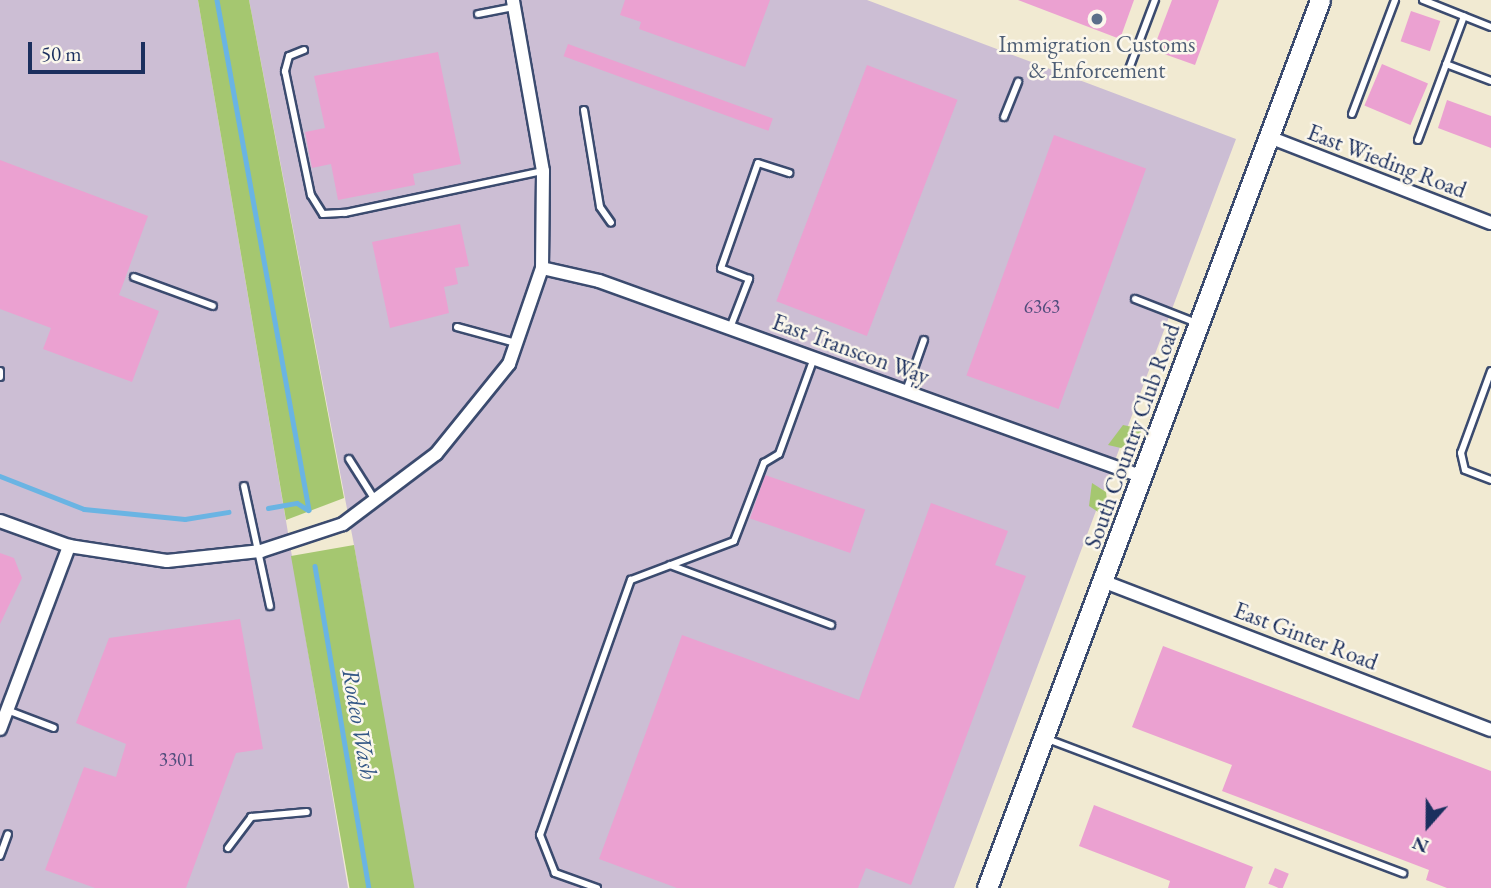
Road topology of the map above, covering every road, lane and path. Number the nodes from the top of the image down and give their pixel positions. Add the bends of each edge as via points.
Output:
1 (1155, 0) edge
2 (1320, 0) edge
3 (1395, 0) edge
4 (1423, 0) edge
5 (514, 3) edge
6 (478, 14) dead end
7 (1464, 16) junction
8 (1491, 27) edge
9 (304, 50) dead end
10 (1446, 64) junction
11 (1129, 69) dead end
12 (1491, 81) edge
13 (1018, 82) dead end
14 (584, 110) dead end
15 (1352, 114) dead end
16 (1004, 117) dead end
17 (1269, 137) junction
18 (1418, 140) dead end
19 (544, 171) junction
20 (789, 173) dead end
21 (611, 223) dead end
22 (1491, 223) edge
23 (542, 268) junction
24 (134, 277) dead end
25 (1135, 299) dead end
26 (213, 306) dead end
27 (1199, 324) junction
28 (457, 327) dead end
29 (730, 328) junction
30 (924, 340) dead end
31 (516, 343) junction
32 (814, 358) junction
33 (1491, 371) edge
34 (905, 391) junction
35 (349, 459) dead end
36 (1143, 477) junction
37 (1491, 480) edge
38 (244, 486) dead end
39 (375, 500) junction
40 (0, 521) edge
41 (69, 546) junction
42 (261, 551) junction
43 (670, 565) junction
44 (1105, 582) junction
45 (270, 606) dead end
46 (831, 625) dead end
47 (7, 710) junction
48 (54, 728) dead end
49 (0, 729) edge
50 (1491, 730) edge
51 (1044, 737) junction
52 (307, 811) dead end
53 (8, 834) dead end
54 (228, 848) dead end
55 (0, 856) edge
56 (1403, 873) dead end
57 (989, 887) edge
58 (597, 888) edge

1 - 11 lane
2 - 17 street, South Country Club Road
3 - 15 lane
4 - 7 lane
5 - 6 lane
5 - 19 street
7 - 8 lane
7 - 10 lane
9 - 19 lane via 289,56 285,71 311,195 323,214
10 - 12 lane
10 - 18 lane
13 - 16 lane
14 - 21 lane via 600,207
17 - 22 street, East Wieding Road
17 - 27 street, South Country Club Road
19 - 23 street
20 - 29 lane via 758,163 721,268 749,279
23 - 29 street, East Transcon Way via 599,281
23 - 31 street
24 - 26 lane
25 - 27 lane
27 - 36 street, South Country Club Road
28 - 31 lane
29 - 32 street, East Transcon Way
30 - 34 lane
31 - 39 street via 509,364 436,454
32 - 34 street, East Transcon Way
32 - 43 lane via 779,454 764,463 734,541
33 - 37 lane via 1461,453 1465,470
34 - 36 street, East Transcon Way
35 - 39 lane
36 - 44 street, South Country Club Road
38 - 42 lane
39 - 42 street via 343,524
40 - 41 street
41 - 42 street via 167,561
41 - 47 street
42 - 45 lane
43 - 46 lane
43 - 58 lane via 631,580 540,835 555,873
44 - 50 street, East Ginter Road
44 - 51 street, South Country Club Road
47 - 48 lane
47 - 49 street
51 - 56 lane
51 - 57 street, South Country Club Road
52 - 54 lane via 251,817
53 - 55 lane

